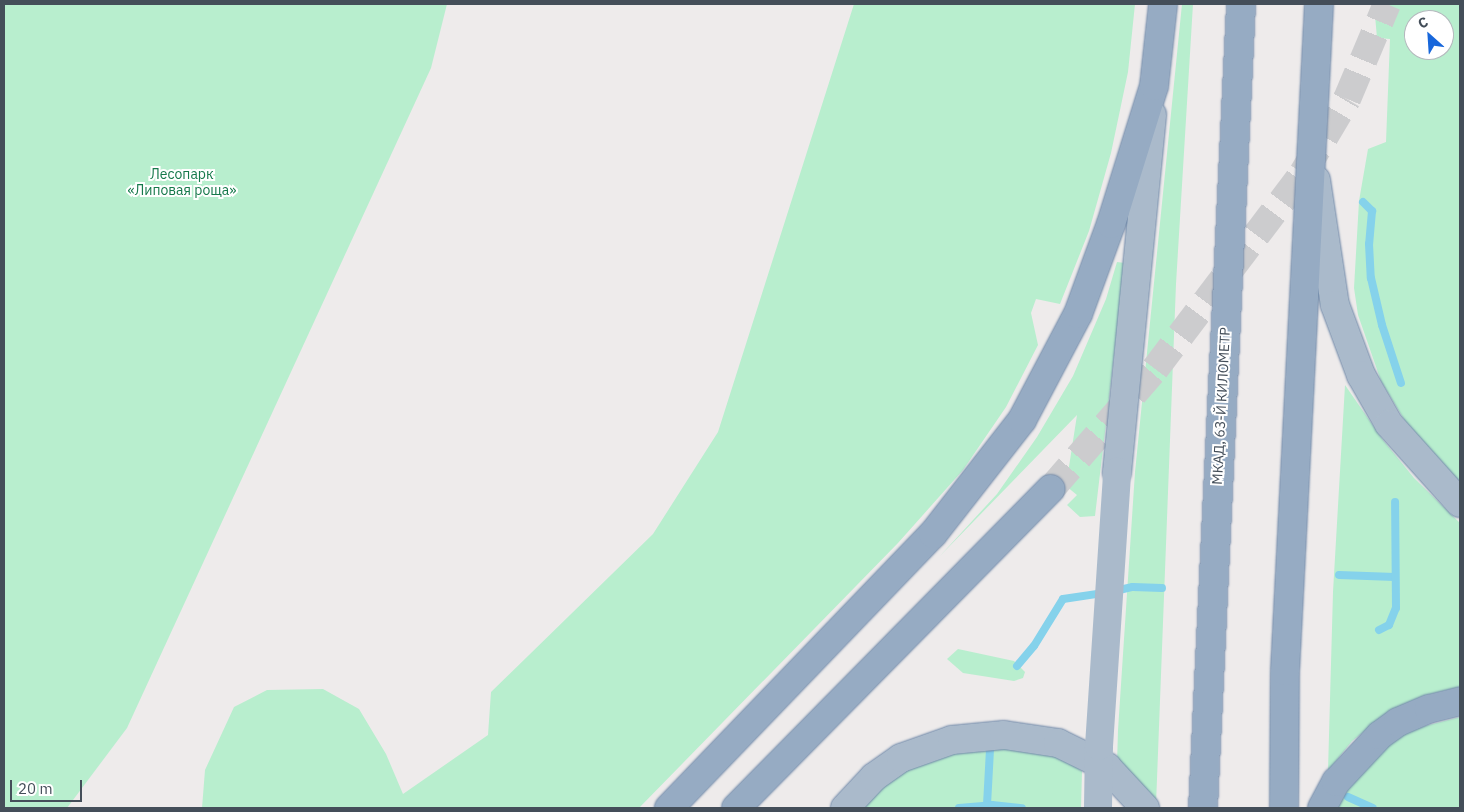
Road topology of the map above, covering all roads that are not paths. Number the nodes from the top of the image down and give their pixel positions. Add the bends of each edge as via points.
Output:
1 (1163, 4) edge
2 (1241, 4) edge
3 (1319, 4) edge
4 (1154, 86) junction
5 (1312, 154) junction
6 (1051, 489) tunnel mouth
7 (1460, 503) edge
8 (1460, 701) edge
9 (669, 808) edge
10 (736, 808) edge
11 (845, 808) edge
12 (1098, 808) edge
13 (1145, 808) edge
14 (1203, 808) edge
15 (1284, 808) edge
16 (1322, 808) edge

1 - 4 highway
2 - 14 highway, МКАД, 63-Й КИЛОМЕТР
3 - 5 highway
4 - 9 highway via 1111,224 1078,314 1022,420 933,534
4 - 12 main road, bridge via 1117,472 1099,746
5 - 7 main road via 1335,305 1361,375 1389,424
5 - 15 highway via 1286,671
6 - 10 highway
8 - 16 highway via 1398,722 1380,735 1336,782
11 - 13 main road via 874,777 901,758 952,740 1004,735 1058,743 1107,767

